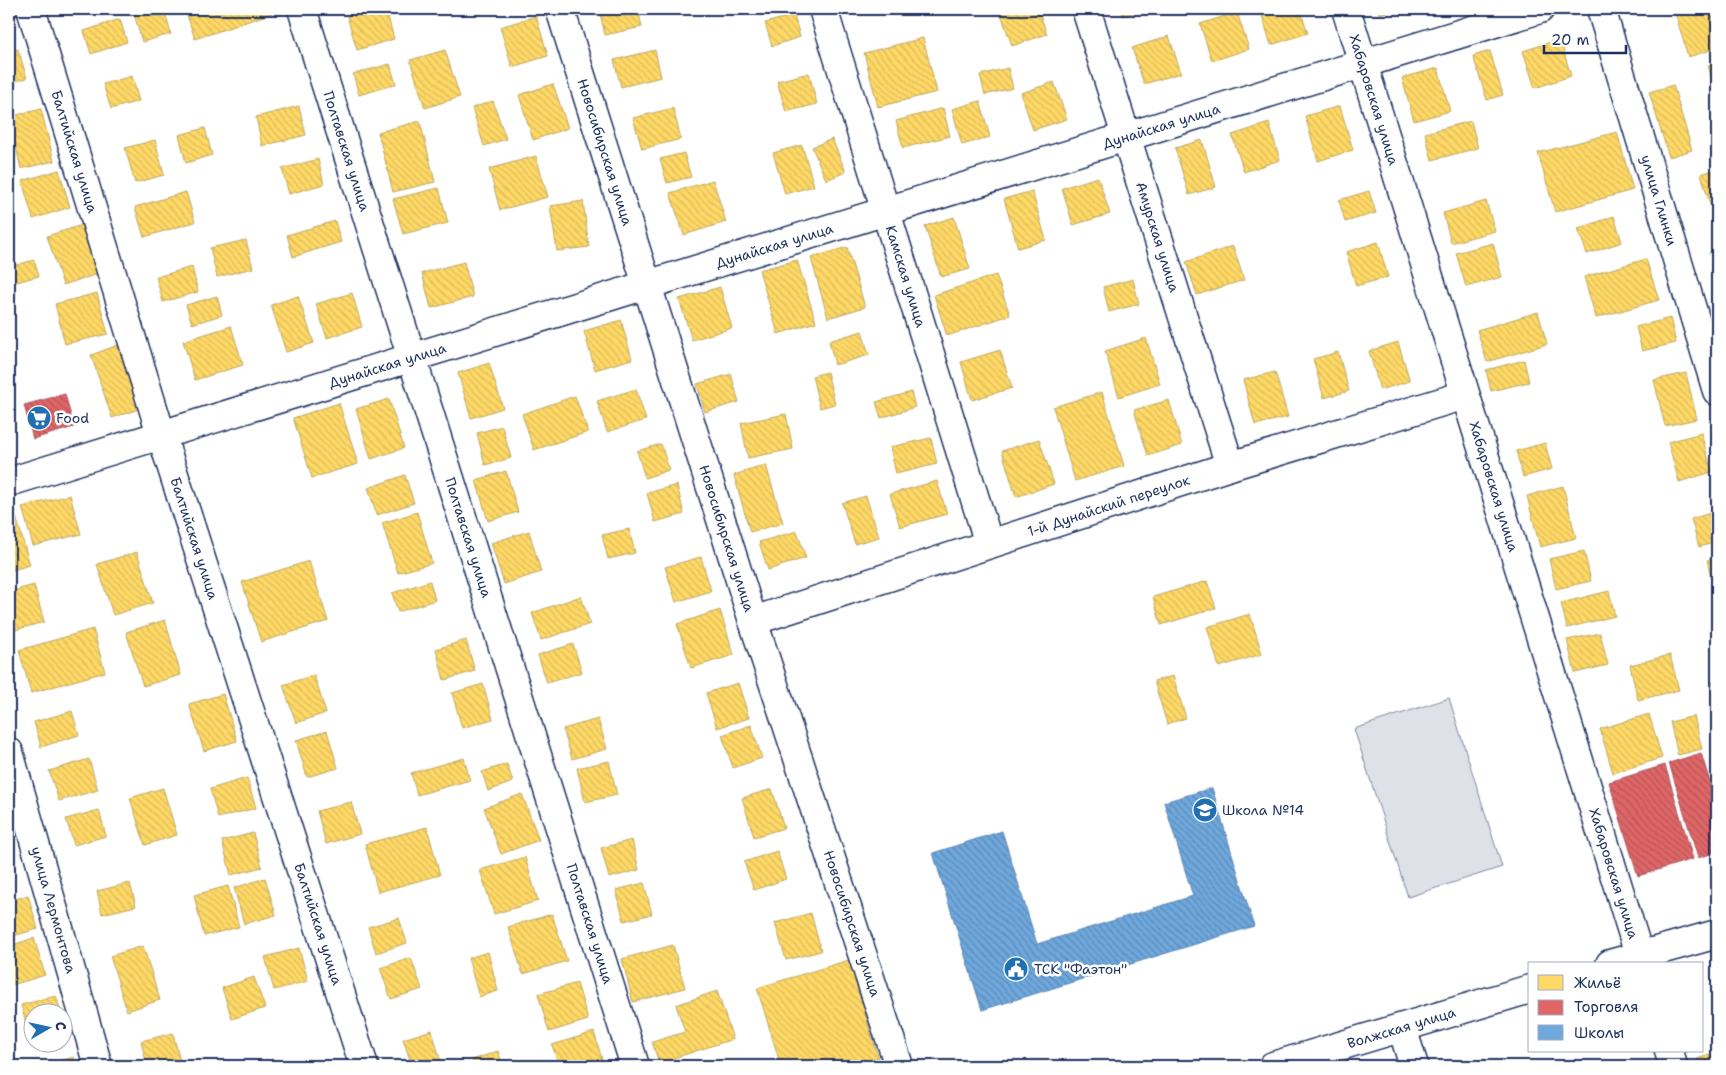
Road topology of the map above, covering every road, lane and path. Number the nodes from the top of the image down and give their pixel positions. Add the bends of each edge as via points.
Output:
1 (32, 9) edge
2 (302, 9) edge
3 (560, 9) edge
4 (823, 9) edge
5 (1086, 9) edge
6 (1346, 9) edge
7 (1540, 9) edge
8 (1600, 9) edge
9 (1363, 63) junction
10 (1126, 136) junction
11 (885, 211) junction
12 (647, 284) junction
13 (413, 357) junction
14 (1717, 391) edge
15 (1466, 395) junction
16 (161, 434) junction
17 (1230, 466) junction
18 (9, 482) edge
19 (989, 544) junction
20 (753, 621) junction
21 (9, 752) edge
22 (1717, 934) edge
23 (1640, 959) edge
24 (1622, 962) edge
25 (1528, 989) edge
26 (1402, 1028) junction
27 (1669, 1052) edge
28 (98, 1066) edge
29 (364, 1066) edge
30 (635, 1066) edge
31 (898, 1066) edge
32 (1273, 1066) edge
33 (1414, 1066) edge
34 (1673, 1066) edge

1 - 16 street, Балтийская улица
2 - 13 street, Полтавская улица
3 - 12 street, Новосибирская улица
4 - 11 street, Камская улица
5 - 10 street, Амурская улица
6 - 9 street, Хабаровская улица
7 - 9 street, Дунайская улица
8 - 14 street, улица Глинки
9 - 10 street, Дунайская улица
9 - 15 street, Хабаровская улица
10 - 11 street, Дунайская улица
10 - 17 street, Амурская улица
11 - 12 street, Дунайская улица
11 - 19 street, Камская улица
12 - 13 street, Дунайская улица
12 - 20 street, Новосибирская улица
13 - 16 street, Дунайская улица
13 - 30 street, Полтавская улица
15 - 17 street, 1-й Дунайский переулок
15 - 23 street, Хабаровская улица
16 - 18 street, Дунайская улица
16 - 29 street, Балтийская улица
17 - 19 street, 1-й Дунайский переулок
19 - 20 street, 1-й Дунайский переулок
20 - 31 street, Новосибирская улица
21 - 28 street, улица Лермонтова
22 - 23 street
23 - 24 street
25 - 26 street, Волжская улица
26 - 32 street, Волжская улица
26 - 33 street
27 - 34 street

